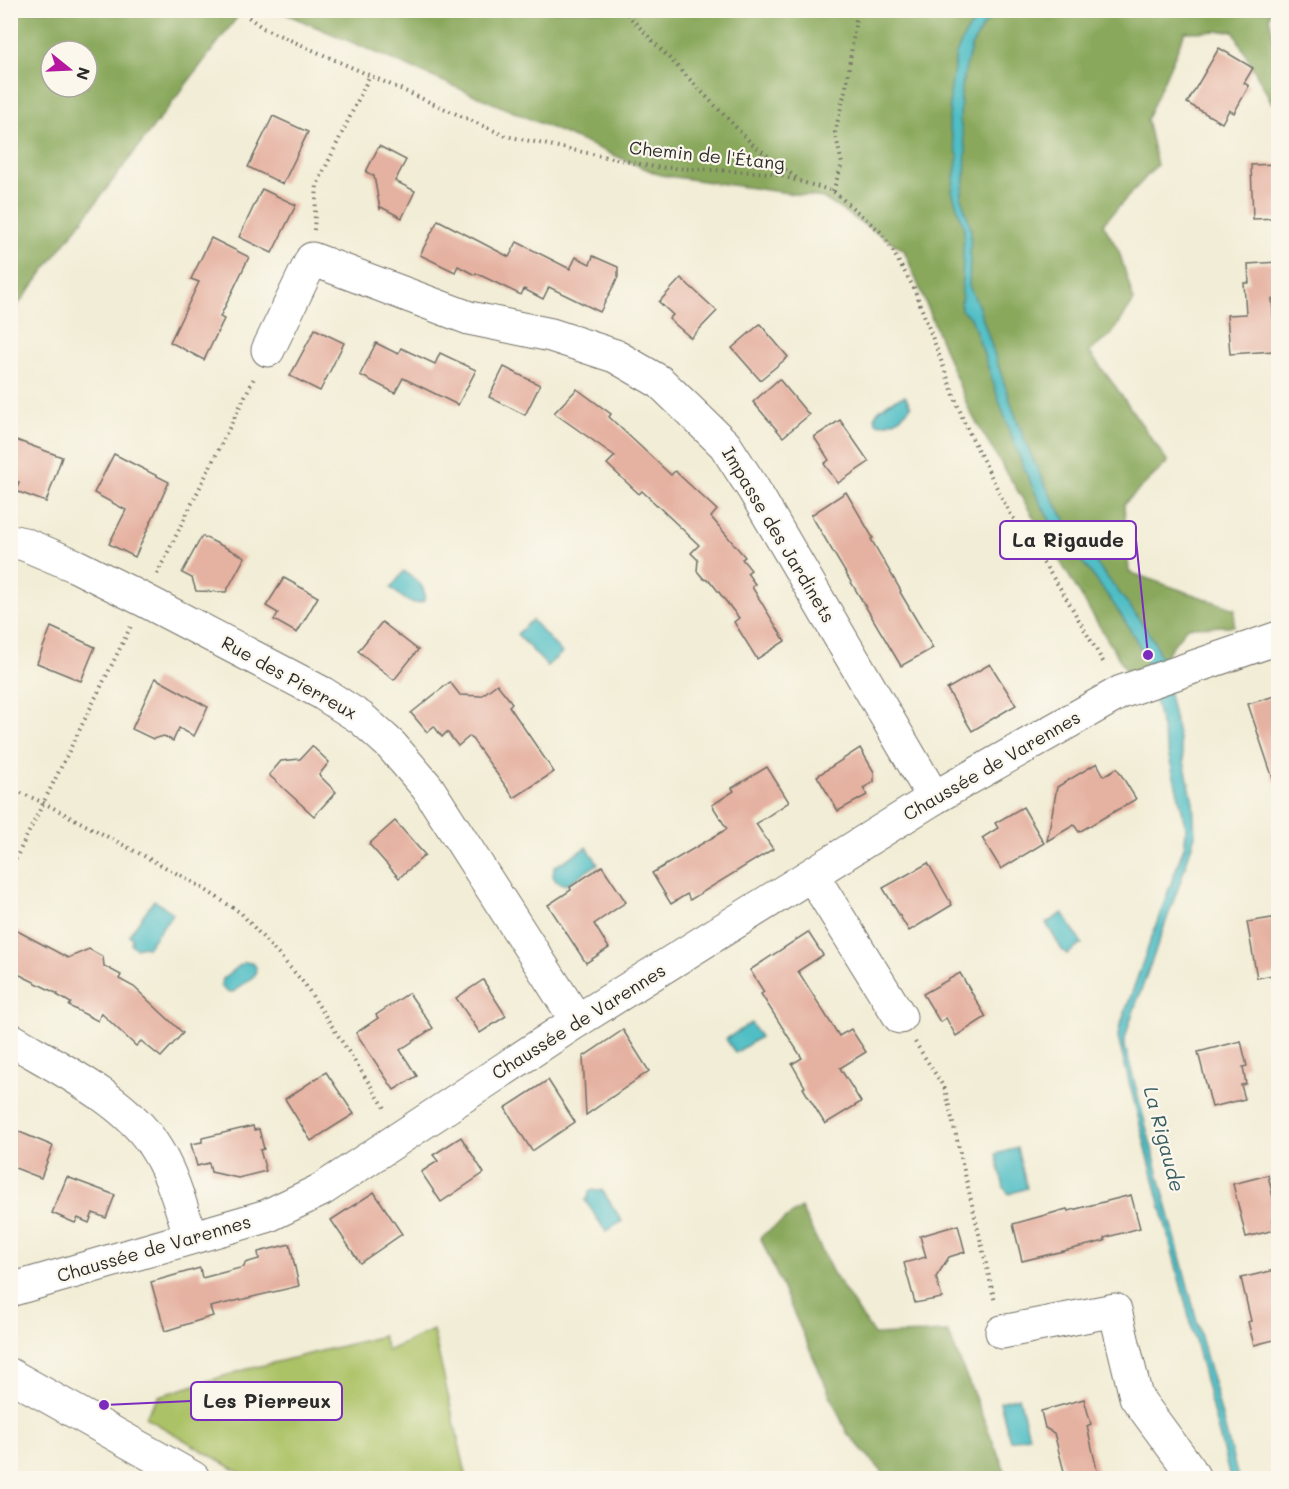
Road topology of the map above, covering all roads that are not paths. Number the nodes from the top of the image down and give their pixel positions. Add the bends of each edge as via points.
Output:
1 (268, 350) dead end
2 (10, 541) edge
3 (1278, 638) edge
4 (934, 798) junction
5 (812, 875) junction
6 (900, 1017) road end
7 (577, 1021) junction
8 (10, 1039) edge
9 (191, 1237) junction
10 (10, 1290) edge
11 (1002, 1332) road end
12 (10, 1375) edge
13 (194, 1479) edge
14 (1194, 1479) edge

1 - 4 street, Impasse des Jardinets via 312,259 469,318 551,335 615,356 660,382 725,445
2 - 7 street, Rue des Pierreux via 24,543 144,600 362,718 428,787
3 - 4 street, Chaussée de Varennes via 1146,683
4 - 5 street, Chaussée de Varennes
5 - 6 street
5 - 7 street, Chaussée de Varennes
7 - 9 street, Chaussée de Varennes via 321,1190 267,1216
8 - 9 street via 123,1109 153,1143 172,1181
9 - 10 street, Chaussée de Varennes
11 - 14 street via 1115,1310 1136,1397
12 - 13 street

